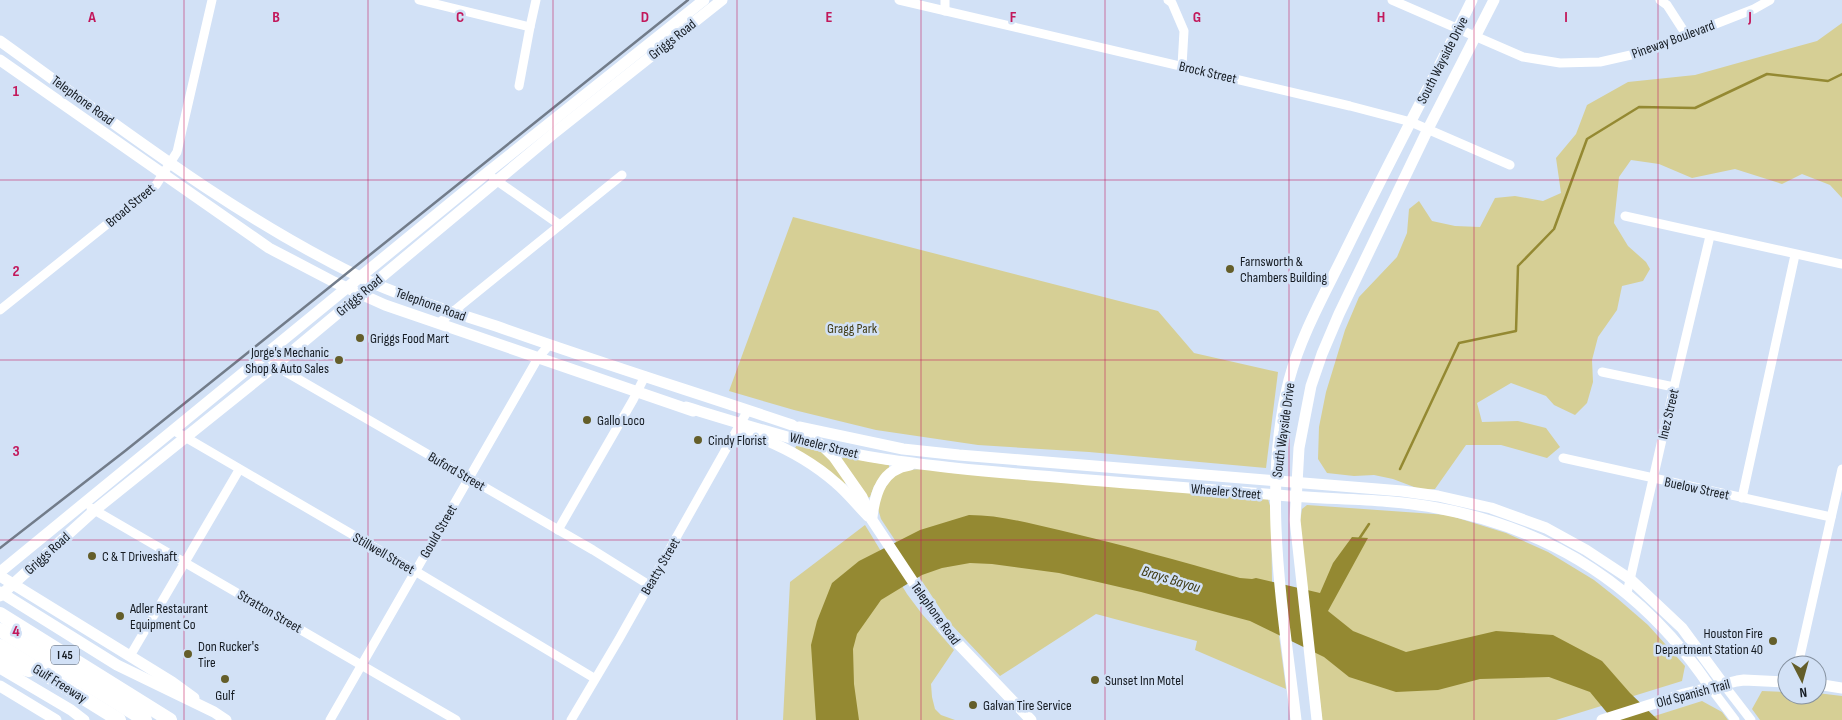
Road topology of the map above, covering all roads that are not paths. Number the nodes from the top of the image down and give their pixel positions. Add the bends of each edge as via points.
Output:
1 (212, 0) edge
2 (418, 0) edge
3 (536, 0) edge
4 (704, 0) edge
5 (722, 0) edge
6 (899, 0) edge
7 (945, 0) edge
8 (1168, 0) edge
9 (1392, 0) edge
10 (1472, 0) edge
11 (1494, 0) edge
12 (1660, 0) edge
13 (1770, 0) edge
14 (945, 11) junction
15 (530, 27) junction
16 (1457, 29) junction
17 (1687, 36) junction
18 (1474, 37) junction
19 (0, 41) edge
20 (0, 60) edge
21 (1182, 66) junction
22 (519, 86) dead end
23 (1411, 122) junction
24 (1428, 129) junction
25 (170, 163) junction
26 (1510, 165) dead end
27 (162, 175) junction
28 (622, 175) dead end
29 (492, 177) junction
30 (1626, 216) dead end
31 (560, 225) junction
32 (1710, 236) junction
33 (1795, 255) junction
34 (1842, 264) edge
35 (361, 277) junction
36 (374, 283) junction
37 (347, 289) junction
38 (360, 294) junction
39 (0, 310) edge
40 (454, 312) junction
41 (439, 323) junction
42 (549, 345) junction
43 (266, 355) junction
44 (538, 358) junction
45 (277, 364) junction
46 (1602, 372) dead end
47 (645, 376) junction
48 (1289, 381) junction
49 (1311, 386) junction
50 (1674, 387) junction
51 (637, 392) junction
52 (748, 410) junction
53 (792, 425) junction
54 (740, 427) junction
55 (172, 430) junction
56 (185, 437) junction
57 (824, 447) junction
58 (1563, 458) dead end
59 (919, 464) junction
60 (1842, 469) edge
61 (239, 470) junction
62 (469, 478) junction
63 (1653, 478) junction
64 (1275, 481) junction
65 (1296, 483) junction
66 (1275, 495) junction
67 (1438, 496) junction
68 (1295, 497) junction
69 (1742, 498) junction
70 (83, 503) junction
71 (1436, 507) junction
72 (95, 510) junction
73 (1831, 517) junction
74 (872, 519) junction
75 (1546, 528) junction
76 (558, 530) junction
77 (1542, 540) junction
78 (185, 562) junction
79 (416, 571) junction
80 (0, 574) edge
81 (1630, 579) junction
82 (649, 585) junction
83 (5, 590) edge
84 (1627, 593) junction
85 (0, 614) edge
86 (0, 630) edge
87 (0, 646) edge
88 (1800, 655) edge
89 (130, 656) junction
90 (0, 659) edge
91 (362, 665) junction
92 (0, 668) edge
93 (47, 675) junction
94 (594, 678) junction
95 (1777, 682) edge
96 (1724, 684) junction
97 (0, 686) edge
98 (1827, 686) edge
99 (1710, 687) junction
100 (1842, 688) edge
101 (117, 707) edge
102 (214, 712) junction
103 (56, 720) edge
104 (84, 720) edge
105 (145, 720) edge
106 (170, 720) edge
107 (226, 720) edge
108 (330, 720) edge
109 (456, 720) edge
110 (571, 720) edge
111 (1031, 720) edge
112 (1296, 720) edge
113 (1317, 720) edge
114 (1602, 720) edge
115 (1735, 720) edge
116 (1751, 720) edge

1 - 25 street, Broad Street via 186,118 177,152
2 - 15 street
3 - 15 street
4 - 29 main road, Griggs Road
5 - 29 main road, Griggs Road
6 - 14 street, Brock Street
7 - 14 street
8 - 21 street via 1184,31
9 - 16 street, Pineway Boulevard
10 - 16 main road, South Wayside Drive
11 - 18 main road, South Wayside Drive
12 - 17 street via 1668,6
13 - 17 street, Pineway Boulevard
14 - 21 street, Brock Street
15 - 22 street
16 - 18 street, Pineway Boulevard
16 - 23 main road, South Wayside Drive
17 - 18 street, Pineway Boulevard via 1644,52 1600,62 1560,63 1523,57
18 - 24 main road, South Wayside Drive
19 - 25 main road, Telephone Road
20 - 27 main road, Telephone Road
21 - 23 street, Brock Street
23 - 24 street, Brock Street
23 - 48 main road, South Wayside Drive via 1302,341
24 - 26 street, Brock Street
24 - 49 main road, South Wayside Drive via 1339,314
25 - 27 street, Broad Street
25 - 35 main road, Telephone Road via 281,235
27 - 37 main road, Telephone Road via 269,248
27 - 39 street, Broad Street via 156,185
28 - 31 street
29 - 31 street
29 - 35 main road, Griggs Road
29 - 36 main road, Griggs Road
30 - 32 street
31 - 40 street
32 - 33 street
32 - 50 street, Inez Street
33 - 34 street
33 - 69 street
35 - 36 main road, Telephone Road
35 - 37 main road, Griggs Road
36 - 38 main road, Griggs Road
36 - 40 main road, Telephone Road
37 - 38 main road, Telephone Road
37 - 43 main road, Griggs Road
38 - 41 main road, Telephone Road
38 - 45 main road, Griggs Road
40 - 41 street
40 - 42 main road, Telephone Road
41 - 44 main road, Telephone Road
42 - 44 street, Gould Street
42 - 47 main road, Telephone Road
43 - 45 street, Buford Street
43 - 55 main road, Griggs Road
44 - 51 main road, Telephone Road
44 - 62 street, Gould Street
45 - 56 main road, Griggs Road
45 - 62 street, Buford Street
46 - 50 street
47 - 51 street
47 - 52 main road, Telephone Road
48 - 49 main road
48 - 64 main road, South Wayside Drive
49 - 65 main road, South Wayside Drive
50 - 63 street, Inez Street
51 - 54 main road, Telephone Road
51 - 76 street
52 - 53 main road, Telephone Road
52 - 54 street, Beatty Street
53 - 57 main road, Telephone Road
53 - 64 main road, Wheeler Street via 903,449 959,456
54 - 57 main road, Wheeler Street
54 - 74 main road, Telephone Road via 798,455 836,483
54 - 82 street, Beatty Street
55 - 56 street, Stillwell Street
55 - 70 main road, Griggs Road
56 - 61 street, Stillwell Street
56 - 72 main road, Griggs Road
57 - 59 main road, Wheeler Street
57 - 74 main road, Telephone Road via 849,477
58 - 63 street, Buelow Street
59 - 66 main road, Wheeler Street
59 - 74 main road via 900,466 888,474 874,498
60 - 73 street
61 - 78 street
61 - 79 street, Stillwell Street
62 - 76 street, Buford Street
62 - 79 street, Gould Street
63 - 69 street, Buelow Street
63 - 81 street, Inez Street
64 - 65 main road, Wheeler Street
64 - 66 main road, South Wayside Drive
65 - 67 main road, Wheeler Street
65 - 68 main road, South Wayside Drive
66 - 68 main road, Wheeler Street
66 - 112 main road, South Wayside Drive via 1276,544
67 - 71 main road
67 - 75 main road, Wheeler Street via 1491,508
68 - 71 main road, Wheeler Street
68 - 113 main road, South Wayside Drive via 1296,548
69 - 73 street, Buelow Street
70 - 72 street, Stratton Street
70 - 80 main road, Griggs Road
71 - 77 main road, Wheeler Street via 1489,520
72 - 78 street, Stratton Street
72 - 83 main road, Griggs Road
73 - 88 street
74 - 111 main road, Telephone Road via 945,630
75 - 77 main road
75 - 81 main road, Wheeler Street
76 - 82 street, Buford Street
77 - 84 main road, Wheeler Street via 1585,563
78 - 89 street
78 - 91 street, Stratton Street
79 - 91 street, Gould Street
79 - 94 street, Stillwell Street
80 - 83 main road
81 - 84 street, Inez Street
81 - 96 main road, Wheeler Street via 1682,628
82 - 94 street, Beatty Street
83 - 89 main road
83 - 102 main road via 117,665
84 - 99 main road, Wheeler Street via 1674,638
85 - 101 highway, Gulf Freeway / I 45
86 - 101 highway, Gulf Freeway
87 - 93 highway, Gulf Freeway / I 45
89 - 102 main road
90 - 93 highway
91 - 108 street, Gould Street
91 - 109 street, Stratton Street
92 - 104 main road
93 - 101 highway, Gulf Freeway / I 45
94 - 110 street, Beatty Street
95 - 96 main road, Old Spanish Trail via 1744,680
96 - 99 main road, Old Spanish Trail
96 - 116 street
97 - 103 main road
98 - 100 main road
99 - 114 main road, Old Spanish Trail
99 - 115 street
101 - 105 highway, Gulf Freeway
101 - 106 highway, Gulf Freeway / I 45
102 - 107 main road

